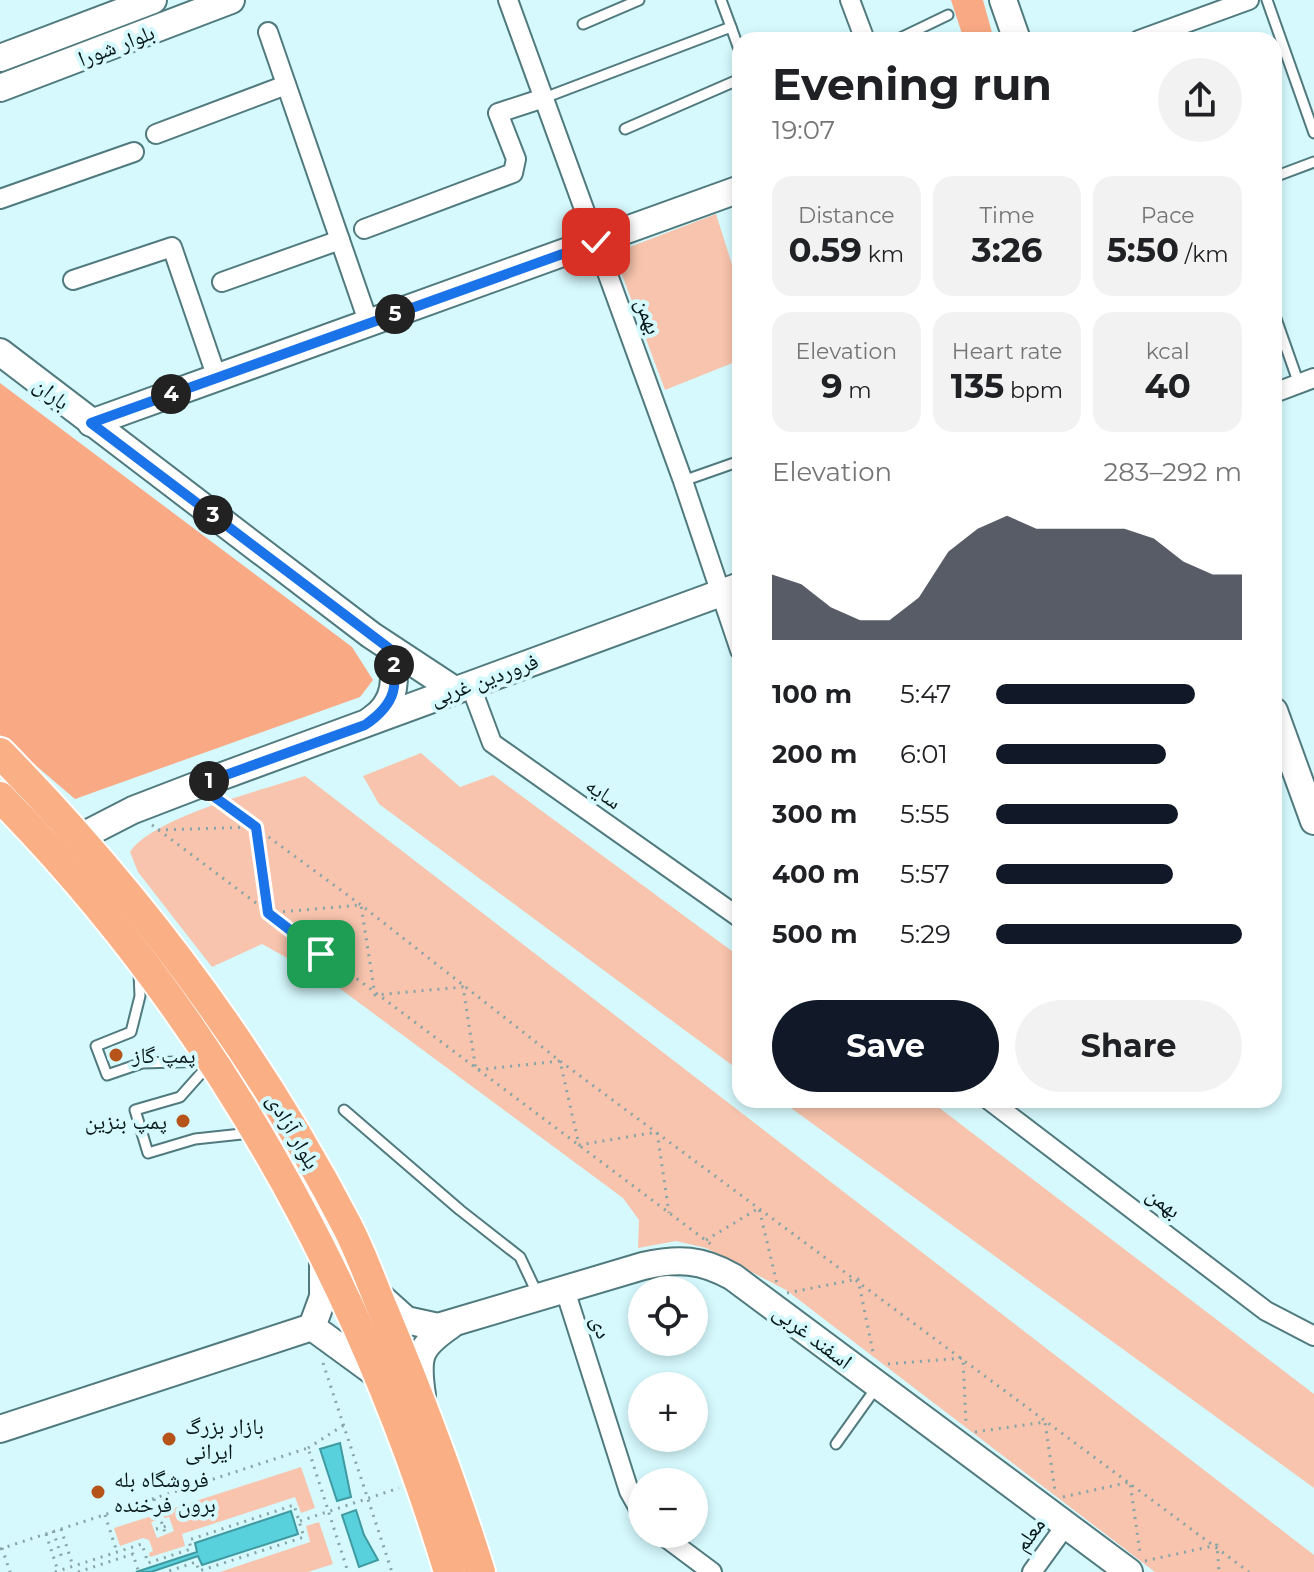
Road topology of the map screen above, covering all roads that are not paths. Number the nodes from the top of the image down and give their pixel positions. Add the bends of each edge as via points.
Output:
1 (153, 0) edge
2 (231, 0) edge
3 (508, 0) edge
4 (639, 0) edge
5 (721, 0) edge
6 (850, 0) edge
7 (1003, 0) edge
8 (1249, 0) edge
9 (1267, 0) edge
10 (1218, 5) edge
11 (948, 15) dead end
12 (583, 24) dead end
13 (731, 27) junction
14 (268, 32) dead end
15 (733, 32) edge
16 (862, 32) edge
17 (913, 32) edge
18 (1014, 32) edge
19 (1157, 32) edge
20 (1279, 32) edge
21 (1282, 39) edge
22 (0, 58) edge
23 (732, 82) edge
24 (286, 85) junction
25 (0, 88) edge
26 (544, 98) junction
27 (1311, 113) edge
28 (625, 129) dead end
29 (1314, 133) edge
30 (156, 134) dead end
31 (134, 152) dead end
32 (1314, 162) edge
33 (1282, 174) edge
34 (732, 192) edge
35 (0, 199) edge
36 (364, 229) dead end
37 (340, 240) junction
38 (596, 242) junction
39 (73, 280) dead end
40 (222, 282) dead end
41 (369, 324) junction
42 (1282, 329) edge
43 (0, 352) edge
44 (217, 378) junction
45 (1307, 381) edge
46 (1282, 390) edge
47 (91, 423) junction
48 (732, 464) edge
49 (683, 481) junction
50 (729, 590) edge
51 (390, 649) junction
52 (462, 686) junction
53 (365, 725) junction
54 (1282, 733) edge
55 (0, 753) edge
56 (0, 797) edge
57 (1314, 821) edge
58 (66, 845) junction
59 (732, 912) edge
60 (139, 958) junction
61 (212, 1061) junction
62 (1000, 1108) edge
63 (344, 1110) dead end
64 (257, 1132) junction
65 (323, 1255) junction
66 (565, 1290) junction
67 (375, 1292) junction
68 (539, 1298) junction
69 (451, 1325) junction
70 (312, 1327) junction
71 (1314, 1336) edge
72 (375, 1373) junction
73 (878, 1385) junction
74 (423, 1404) junction
75 (0, 1429) edge
76 (836, 1444) dead end
77 (628, 1488) edge
78 (1066, 1525) junction
79 (680, 1548) edge
80 (449, 1572) edge
81 (480, 1572) edge
82 (712, 1572) edge
83 (1032, 1572) edge
84 (1129, 1572) edge

1 - 22 street, بلوار شورا
2 - 25 street, بلوار شورا
3 - 26 street, بهمن
4 - 12 lane
5 - 13 lane
6 - 16 street
7 - 18 street
8 - 10 street
9 - 20 lane
10 - 19 street
11 - 17 lane
13 - 15 lane
13 - 26 lane
14 - 24 street
21 - 27 lane
23 - 28 lane
24 - 30 street
24 - 37 street
26 - 36 street via 498,113 516,159 513,173
26 - 38 street, بهمن
27 - 29 lane
31 - 35 street
32 - 33 lane
34 - 38 street
37 - 40 street
37 - 41 street
38 - 41 street
38 - 49 street, بهمن
39 - 44 street via 172,247
41 - 44 street
42 - 45 lane
43 - 47 street, باران
44 - 47 street
45 - 46 street
47 - 51 street, باران
48 - 49 lane
49 - 50 street, بهمن
50 - 52 street, فروردین غربی
51 - 52 street, باران
51 - 53 street via 395,668 392,696 388,707
52 - 53 street, فروردین غربی
52 - 59 street, سایه via 492,743
53 - 58 street, فروردین غربی via 133,810
54 - 57 street
55 - 58 main road, بلوار آزادی
56 - 58 main road, بلوار آزادی
58 - 60 main road, بلوار آزادی
58 - 67 main road, بلوار آزادی via 109,868 264,1079 349,1229
60 - 61 main road, بلوار آزادی
60 - 61 lane via 140,996 131,1032 96,1046 107,1075 142,1063
61 - 64 main road, بلوار آزادی
61 - 64 lane via 180,1097 135,1110 148,1153 195,1139
62 - 71 street, بهمن via 1266,1311
63 - 68 lane via 520,1257
64 - 65 main road, بلوار آزادی
65 - 70 street via 323,1297
65 - 72 main road, بلوار آزادی
66 - 68 street, اسفند غربی
66 - 73 street, اسفند غربی via 643,1266 698,1261 733,1277
66 - 77 street, دی
67 - 69 street via 414,1324
67 - 74 main road, بلوار آزادی
68 - 69 street, اسفند غربی
69 - 74 street via 428,1340 419,1359
70 - 72 street
70 - 75 street
72 - 80 main road, بلوار آزادی
73 - 76 lane
73 - 78 street, اسفند غربی
74 - 81 main road, بلوار آزادی
78 - 83 street, معلم
78 - 84 street, اسفند غربی
79 - 82 street

